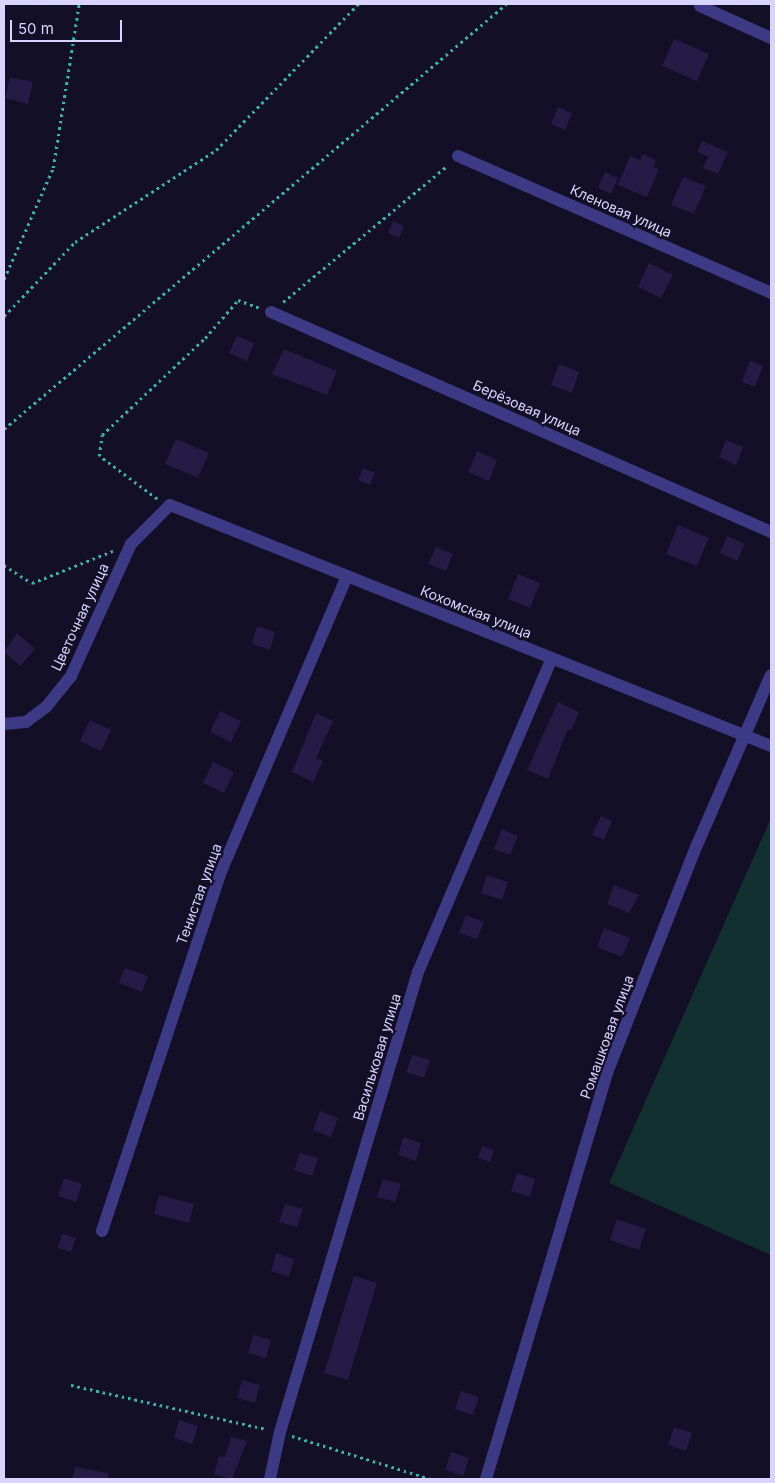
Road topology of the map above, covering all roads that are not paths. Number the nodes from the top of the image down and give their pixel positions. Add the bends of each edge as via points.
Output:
1 (700, 6) dead end
2 (771, 38) edge
3 (458, 156) road end
4 (771, 293) edge
5 (271, 312) road end
6 (170, 505) joint
7 (771, 532) edge
8 (347, 576) junction
9 (552, 658) junction
10 (771, 675) edge
11 (4, 724) edge
12 (746, 736) junction
13 (771, 746) edge
14 (102, 1231) dead end
15 (270, 1479) edge
16 (486, 1479) edge

1 - 2 street
3 - 4 street, Кленовая улица
5 - 7 street, Берёзовая улица
6 - 8 street, Кохомская улица
6 - 11 street, Цветочная улица via 131,544 71,676 46,707 26,722
8 - 9 street, Кохомская улица
8 - 14 street, Тенистая улица via 220,874
9 - 12 street, Кохомская улица
9 - 15 street, Васильковая улица via 418,972 280,1432
10 - 12 street, Ромашковая улица
12 - 13 street, Кохомская улица
12 - 16 street, Ромашковая улица via 697,845 607,1073

